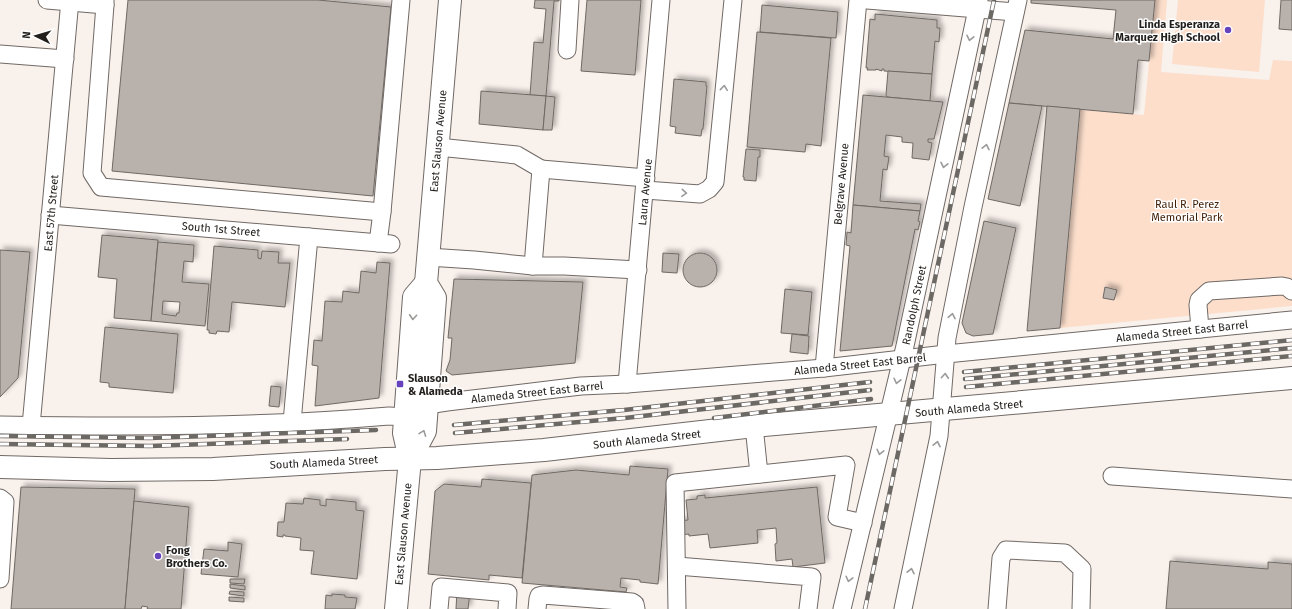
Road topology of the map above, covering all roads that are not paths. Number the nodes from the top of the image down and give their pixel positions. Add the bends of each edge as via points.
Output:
1 (47, 0) edge
2 (401, 0) edge
3 (450, 0) edge
4 (570, 0) edge
5 (661, 0) edge
6 (733, 0) edge
7 (858, 0) edge
8 (867, 0) edge
9 (70, 1) edge
10 (105, 2) edge
11 (978, 5) edge
12 (1016, 6) edge
13 (567, 50) dead end
14 (0, 54) edge
15 (65, 59) junction
16 (438, 147) junction
17 (541, 168) junction
18 (645, 184) junction
19 (382, 212) junction
20 (50, 215) junction
21 (309, 236) junction
22 (428, 257) junction
23 (533, 266) junction
24 (638, 270) junction
25 (426, 283) junction
26 (1291, 289) edge
27 (1292, 320) edge
28 (1200, 329) junction
29 (946, 354) junction
30 (902, 360) junction
31 (824, 368) junction
32 (1292, 378) edge
33 (627, 384) junction
34 (427, 405) junction
35 (942, 410) junction
36 (889, 414) junction
37 (405, 417) junction
38 (292, 422) junction
39 (0, 425) edge
40 (31, 426) junction
41 (754, 426) junction
42 (410, 459) junction
43 (0, 467) edge
44 (759, 474) junction
45 (1112, 476) dead end
46 (1292, 489) edge
47 (0, 498) edge
48 (862, 523) junction
49 (677, 566) junction
50 (0, 579) edge
51 (396, 609) edge
52 (439, 609) edge
53 (507, 609) edge
54 (537, 609) edge
55 (636, 609) edge
56 (678, 609) edge
57 (808, 609) edge
58 (842, 609) edge
59 (903, 609) edge
60 (997, 609) edge
61 (1081, 609) edge

1 - 9 street
2 - 19 street
3 - 16 main road, East Slauson Avenue
4 - 13 street
5 - 18 street, Laura Avenue
18 -> 6 street via 700,194 709,190 715,182
7 - 31 street, Belgrave Avenue
8 - 11 street
9 - 10 street
9 - 15 street, East 57th Street
10 - 19 street via 92,173 101,187
11 - 12 street
11 -> 30 street, Randolph Street
29 -> 12 street via 947,338
14 - 15 street
15 - 20 street, East 57th Street
16 - 17 street via 517,155
16 - 22 main road, East Slauson Avenue
17 - 18 street
17 - 23 street
18 - 24 street, Laura Avenue
19 - 21 street, South 1st Street via 385,243
20 - 21 street, South 1st Street
20 - 40 street, East 57th Street
21 - 38 street
22 - 23 street
22 - 25 main road, East Slauson Avenue
23 - 24 street
24 - 33 street, Laura Avenue
25 - 34 main road, East Slauson Avenue via 435,298
25 -> 37 main road, East Slauson Avenue via 414,297
26 - 28 street via 1282,286 1209,292 1199,300
27 - 28 street, Alameda Street East Barrel
28 - 29 street, Alameda Street East Barrel
29 - 30 street, Alameda Street East Barrel
35 -> 29 street
30 - 31 street, Alameda Street East Barrel
30 -> 36 street, Randolph Street
31 - 33 street, Alameda Street East Barrel
32 - 35 main road, South Alameda Street
33 - 34 street, Alameda Street East Barrel via 581,386
42 -> 34 main road, East Slauson Avenue via 425,431
35 - 36 main road, South Alameda Street
59 -> 35 street via 939,436
36 - 41 main road, South Alameda Street
36 -> 48 street, Randolph Street
37 - 38 street
37 - 42 main road, East Slauson Avenue via 404,433
38 - 40 street via 157,427
39 - 40 street
41 - 42 main road, South Alameda Street via 544,450
41 - 44 street
42 - 43 main road, South Alameda Street via 213,469
42 - 51 main road, East Slauson Avenue
44 - 48 street via 846,465 837,517
44 - 49 street via 675,483
45 - 46 street
47 - 50 street via 5,502
48 -> 58 street, Randolph Street
49 - 56 street
49 - 57 street via 812,577
52 - 53 street via 441,587 508,593
54 - 55 street via 539,596 543,595 632,602
60 - 61 street via 1001,558 1006,550 1065,553 1082,569

